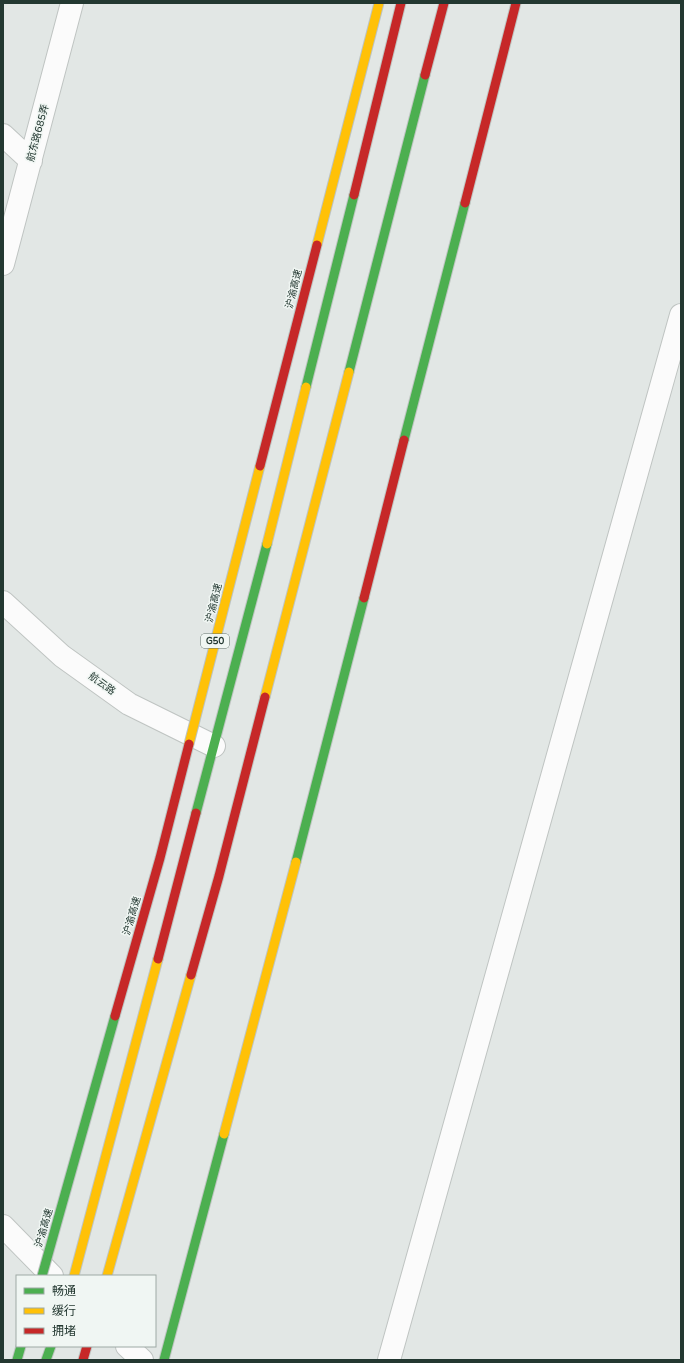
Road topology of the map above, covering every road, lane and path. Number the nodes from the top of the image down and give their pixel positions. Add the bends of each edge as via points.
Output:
1 (72, 3) edge
2 (379, 3) edge
3 (401, 3) edge
4 (444, 3) edge
5 (516, 3) edge
6 (3, 136) edge
7 (31, 161) junction
8 (3, 264) edge
9 (681, 315) edge
10 (3, 602) edge
11 (214, 746) junction
12 (3, 1226) edge
13 (42, 1275) edge
14 (51, 1275) edge
15 (74, 1275) edge
16 (107, 1275) edge
17 (21, 1347) edge
18 (51, 1347) edge
19 (87, 1347) edge
20 (128, 1347) edge
21 (17, 1360) edge
22 (46, 1360) edge
23 (82, 1360) edge
24 (142, 1360) edge
25 (164, 1360) edge
26 (390, 1360) edge

1 - 7 street, 航东路685弄
2 - 13 main road, 沪渝高速 / G50, bridge via 160,858
3 - 11 main road via 269,537
4 - 16 main road via 219,876
5 - 25 main road via 302,839
6 - 7 street
7 - 8 street, 航东路685弄
9 - 26 street
10 - 11 street, 航云路 via 62,656 129,704
11 - 15 main road
12 - 14 street
17 - 21 main road
18 - 22 main road
19 - 23 main road
20 - 24 street

